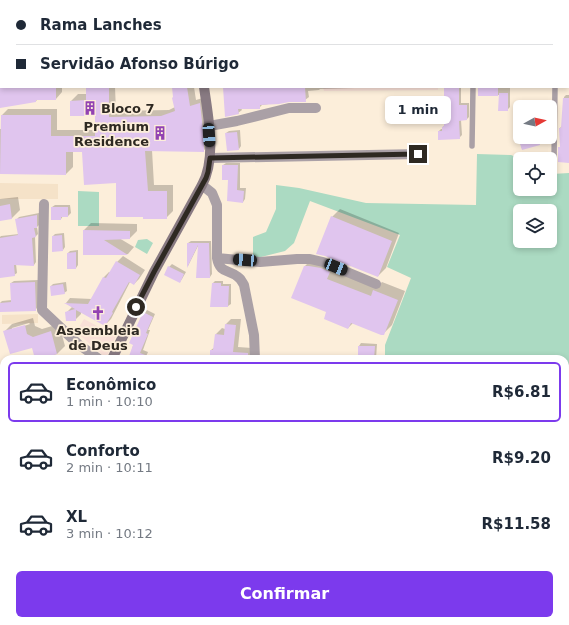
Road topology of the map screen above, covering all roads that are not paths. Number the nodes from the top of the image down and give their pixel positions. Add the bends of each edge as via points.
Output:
1 (204, 88) edge
2 (473, 88) edge
3 (555, 88) edge
4 (316, 108) dead end
5 (209, 126) junction
6 (472, 146) dead end
7 (554, 152) edge
8 (418, 154) dead end
9 (210, 158) junction
10 (202, 185) junction
11 (44, 204) dead end
12 (217, 258) junction
13 (376, 284) dead end
14 (93, 355) edge
15 (114, 355) edge
16 (255, 355) edge

1 - 5 main road
2 - 6 lane
3 - 7 lane
4 - 5 street via 289,108
5 - 9 main road
8 - 9 street
9 - 10 main road via 208,172
10 - 12 street via 212,193 217,205
10 - 15 main road via 154,272
11 - 14 street via 42,310
12 - 13 street via 260,262 310,259
12 - 16 street via 222,269 237,276 244,285 254,335

